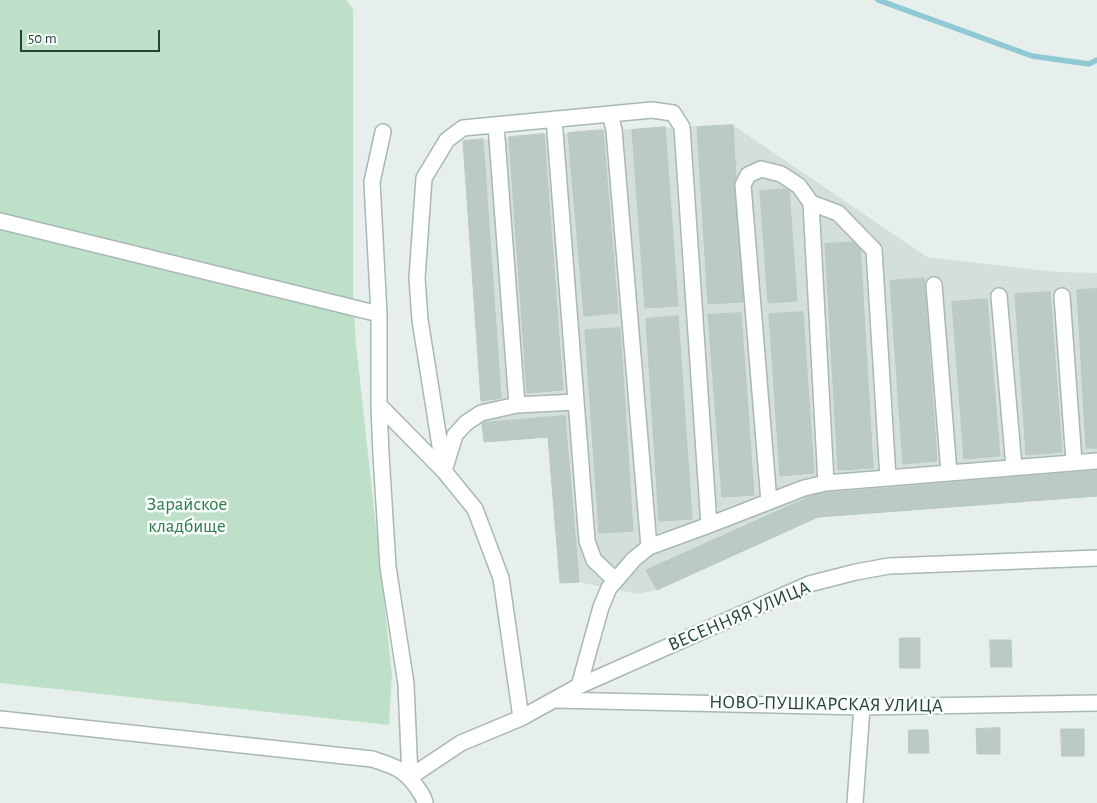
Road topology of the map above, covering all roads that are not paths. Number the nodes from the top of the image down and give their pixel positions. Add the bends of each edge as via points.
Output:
1 (610, 114) junction
2 (554, 119) junction
3 (496, 125) junction
4 (383, 132) dead end
5 (811, 203) junction
6 (0, 221) edge
7 (934, 285) dead end
8 (999, 296) dead end
9 (1062, 296) dead end
10 (379, 314) junction
11 (576, 402) junction
12 (379, 405) junction
13 (517, 405) junction
14 (1097, 460) edge
15 (1074, 462) junction
16 (1014, 467) junction
17 (444, 471) junction
18 (949, 473) junction
19 (888, 478) junction
20 (826, 483) junction
21 (770, 502) junction
22 (709, 525) junction
23 (649, 546) junction
24 (1097, 558) edge
25 (615, 580) junction
26 (579, 686) junction
27 (554, 700) junction
28 (1097, 703) edge
29 (862, 707) junction
30 (521, 718) junction
31 (0, 719) edge
32 (410, 777) junction
33 (425, 803) edge
34 (855, 803) edge

1 - 2 street
1 - 22 street via 652,110 673,113 682,127
1 - 23 street via 614,130
2 - 3 street
2 - 11 street
3 - 13 street
3 - 17 street via 463,128 447,140 424,178 417,278 420,320
4 - 10 street via 372,182
5 - 19 street via 838,213 874,250
5 - 20 street
5 - 21 street via 799,186 781,174 761,169 748,175 743,185
6 - 10 street
7 - 18 street
8 - 16 street
9 - 15 street
10 - 12 street
11 - 13 street
11 - 25 street via 587,541 594,560
12 - 17 street
12 - 32 street via 388,567 406,684
13 - 17 street via 482,413 466,422 455,435
14 - 15 street
15 - 16 street
16 - 18 street
17 - 30 street via 475,510 502,578
18 - 19 street
19 - 20 street
20 - 21 street
21 - 22 street
22 - 23 street
23 - 25 street
24 - 26 street, ВЕСЕННЯЯ УЛИЦА via 889,566 856,572 809,584
25 - 26 street via 601,607
26 - 27 street, ВЕСЕННЯЯ УЛИЦА
27 - 29 street, НОВО-ПУШКАРСКАЯ УЛИЦА
27 - 30 street, ВЕСЕННЯЯ УЛИЦА
28 - 29 street, НОВО-ПУШКАРСКАЯ УЛИЦА
29 - 34 street
30 - 32 street, ВЕСЕННЯЯ УЛИЦА via 461,743
31 - 32 street via 372,759 394,766
32 - 33 street

